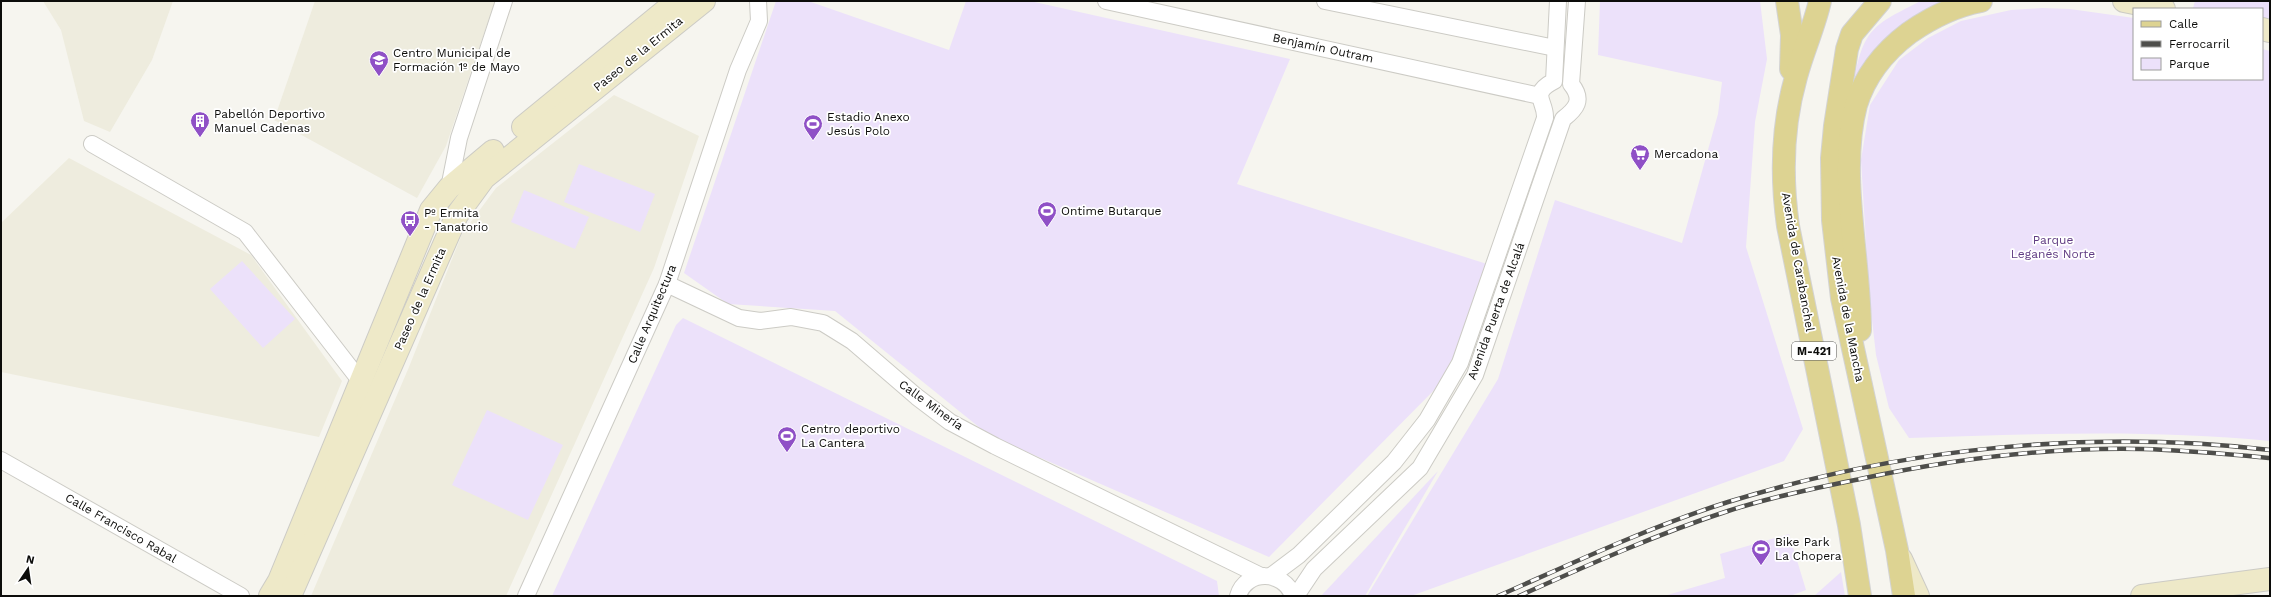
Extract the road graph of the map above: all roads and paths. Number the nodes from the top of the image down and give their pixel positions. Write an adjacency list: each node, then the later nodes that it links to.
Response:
1 (504, 1): 22 (street)
2 (676, 1): 24 (main road, Paseo de la Ermita)
3 (704, 1): 37 (main road, Paseo de la Ermita)
4 (758, 1): 26 (street, Calle Arquitectura)
5 (1106, 1): 18 (street, Benjamín Outram)
6 (1325, 1): 15 (street)
7 (1558, 1): 15 (street)
8 (1577, 1): 17 (street, Avenida Puerta de Alcalá)
9 (1787, 1): 19 (main road)
10 (1820, 1): 19 (main road, Avenida de Carabanchel / M-421)
11 (1880, 1): 27 (main road, Avenida de la Mancha)
12 (1981, 1): 27 (main road)
13 (2124, 1): 14 (main road)
14 (2159, 8)
15 (1555, 48): 16 (street)
16 (1554, 81): 17 (street); 18 (street)
17 (1571, 84): 21 (street, Avenida Puerta de Alcalá)
18 (1540, 96): 20 (street)
19 (1791, 104): 41 (main road, Avenida de Carabanchel / M-421)
20 (1545, 112): 21 (street); 32 (street, Avenida Puerta de Alcalá)
21 (1564, 118): 40 (street, Avenida Puerta de Alcalá)
22 (459, 138): 24 (street); 25 (street)
23 (92, 144): 28 (street)
24 (488, 155): 25 (main road, Paseo de la Ermita)
25 (449, 188): 28 (main road, Paseo de la Ermita)
26 (668, 284): 31 (street, Calle Minería); 38 (street, Calle Arquitectura)
27 (1859, 375): 30 (main road, Avenida de la Mancha)
28 (362, 383): 36 (main road, Paseo de la Ermita)
29 (1, 460): 35 (street, Calle Francisco Rabal)
30 (1896, 550): 42 (main road, Avenida de la Mancha); 43 (main road)
31 (1218, 554): 32 (street, Calle Minería); 34 (street, Calle Minería)
32 (1266, 576): 34 (street, Avenida Puerta de Alcalá); 39 (street, Calle Minería)
33 (2270, 579): 44 (main road)
34 (1240, 591)
35 (241, 596)
36 (270, 596)
37 (290, 596)
38 (526, 596)
39 (1293, 596)
40 (1296, 596)
41 (1860, 596)
42 (1904, 596)
43 (1918, 596)
44 (2142, 596)

